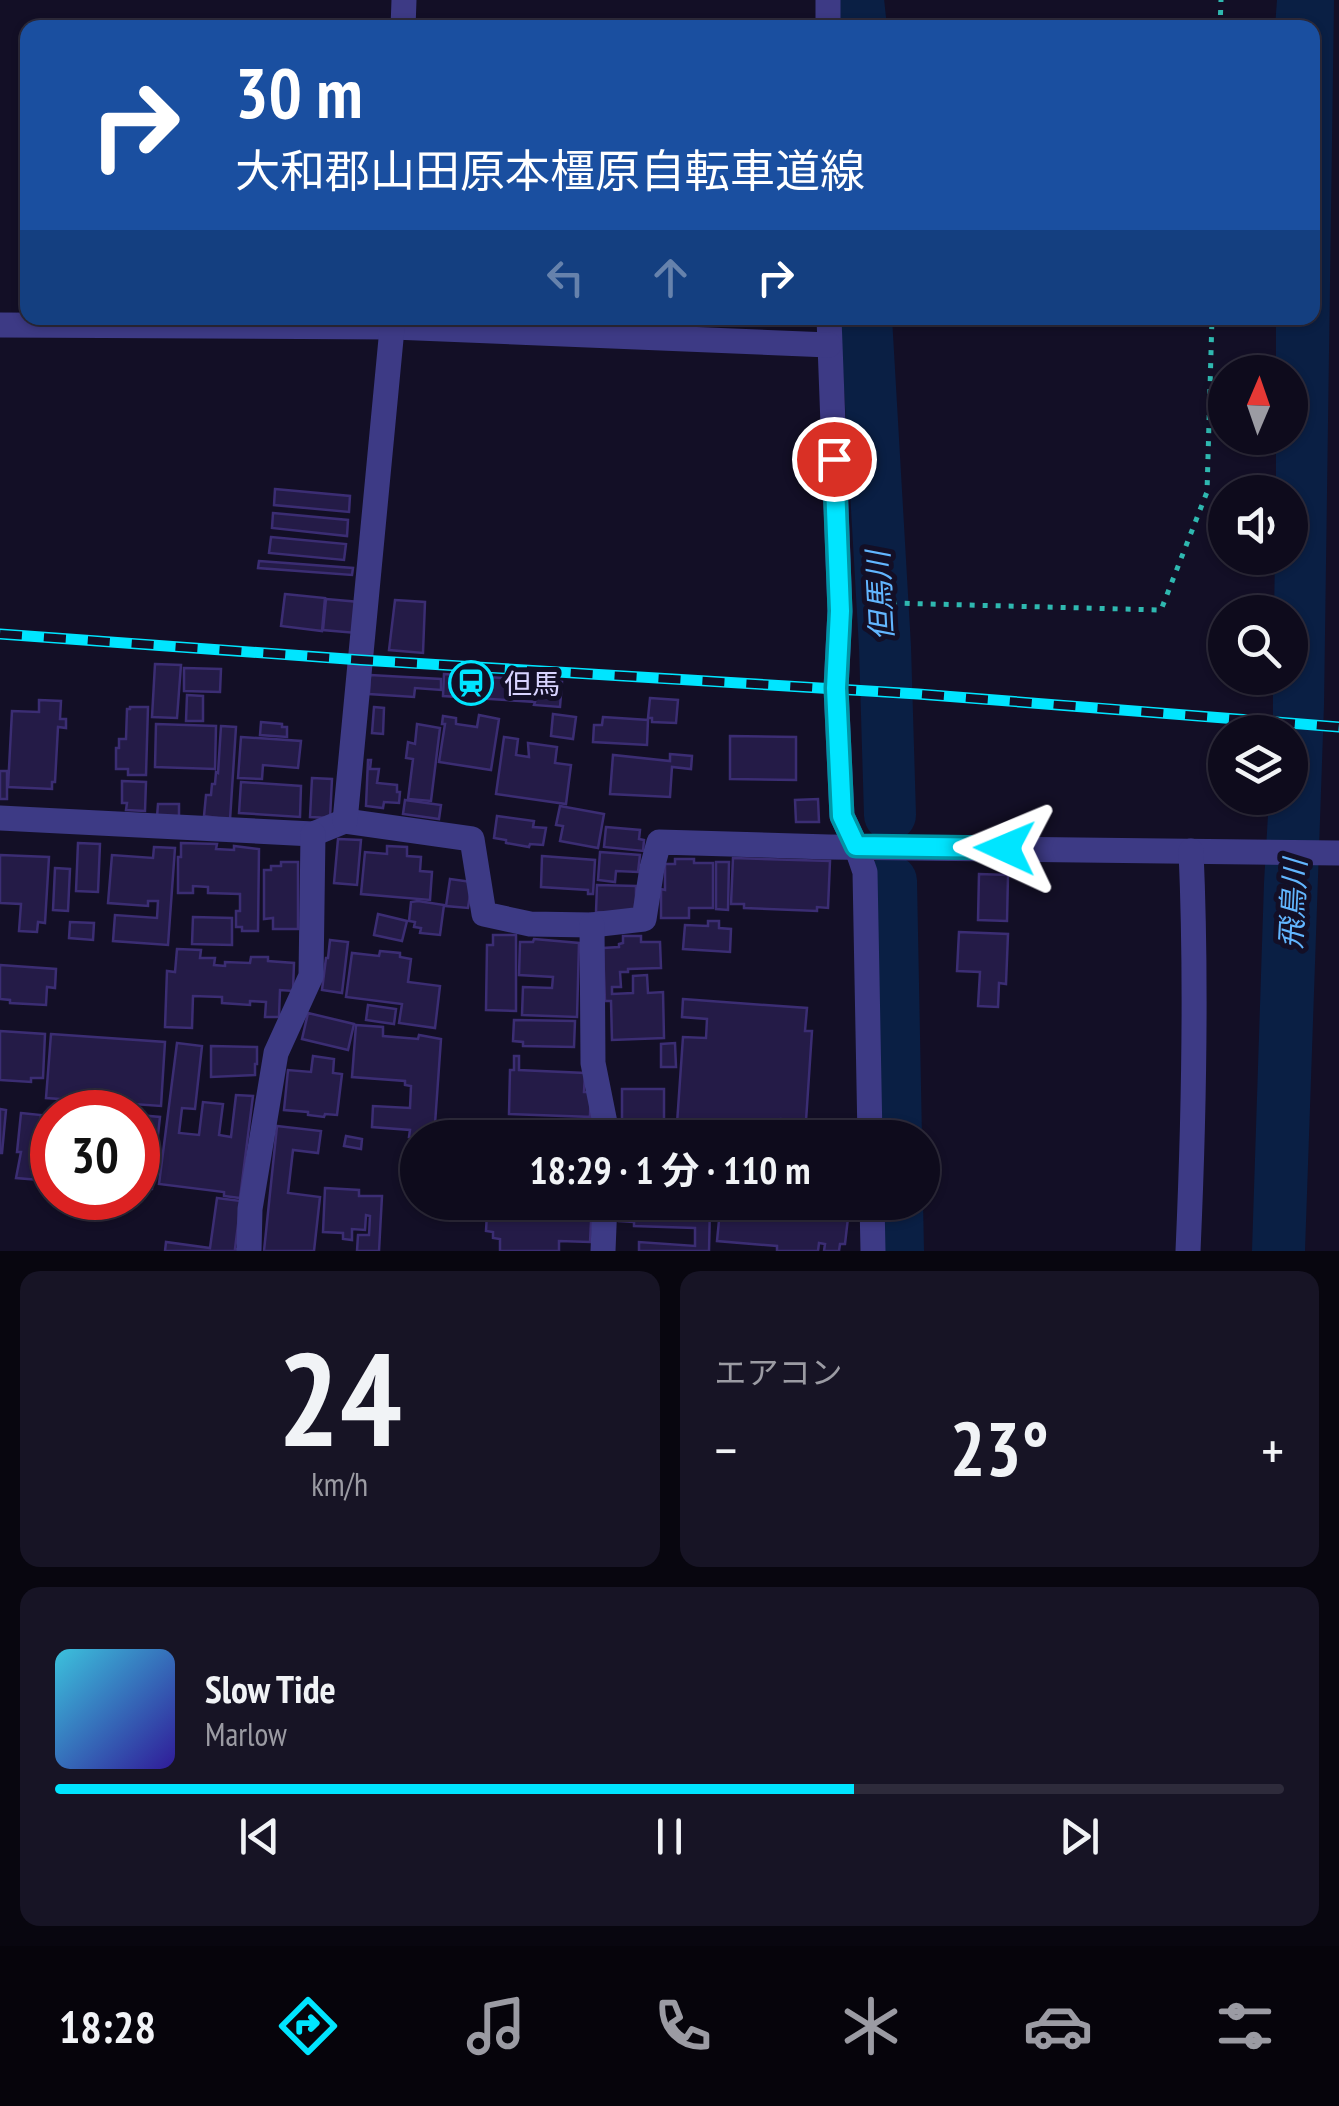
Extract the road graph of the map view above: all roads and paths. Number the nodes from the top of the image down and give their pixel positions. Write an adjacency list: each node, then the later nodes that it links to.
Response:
1 (393, 325): 8 (street)
2 (450, 325): 5 (street)
3 (829, 325): 5 (street)
4 (1212, 325): 6 (path)
5 (829, 345): 6 (street)
6 (840, 611): 10 (street)
7 (0, 818): 9 (street)
8 (345, 821): 9 (street); 13 (street)
9 (313, 834): 18 (street)
10 (856, 846): 11 (street); 13 (street); 15 (street)
11 (1201, 851): 12 (street); 21 (street)
12 (1339, 853)
13 (592, 925): 14 (street)
14 (604, 1120)
15 (870, 1120)
16 (605, 1220): 19 (street)
17 (872, 1220): 20 (street)
18 (249, 1251)
19 (604, 1251)
20 (872, 1251)
21 (1188, 1251)

